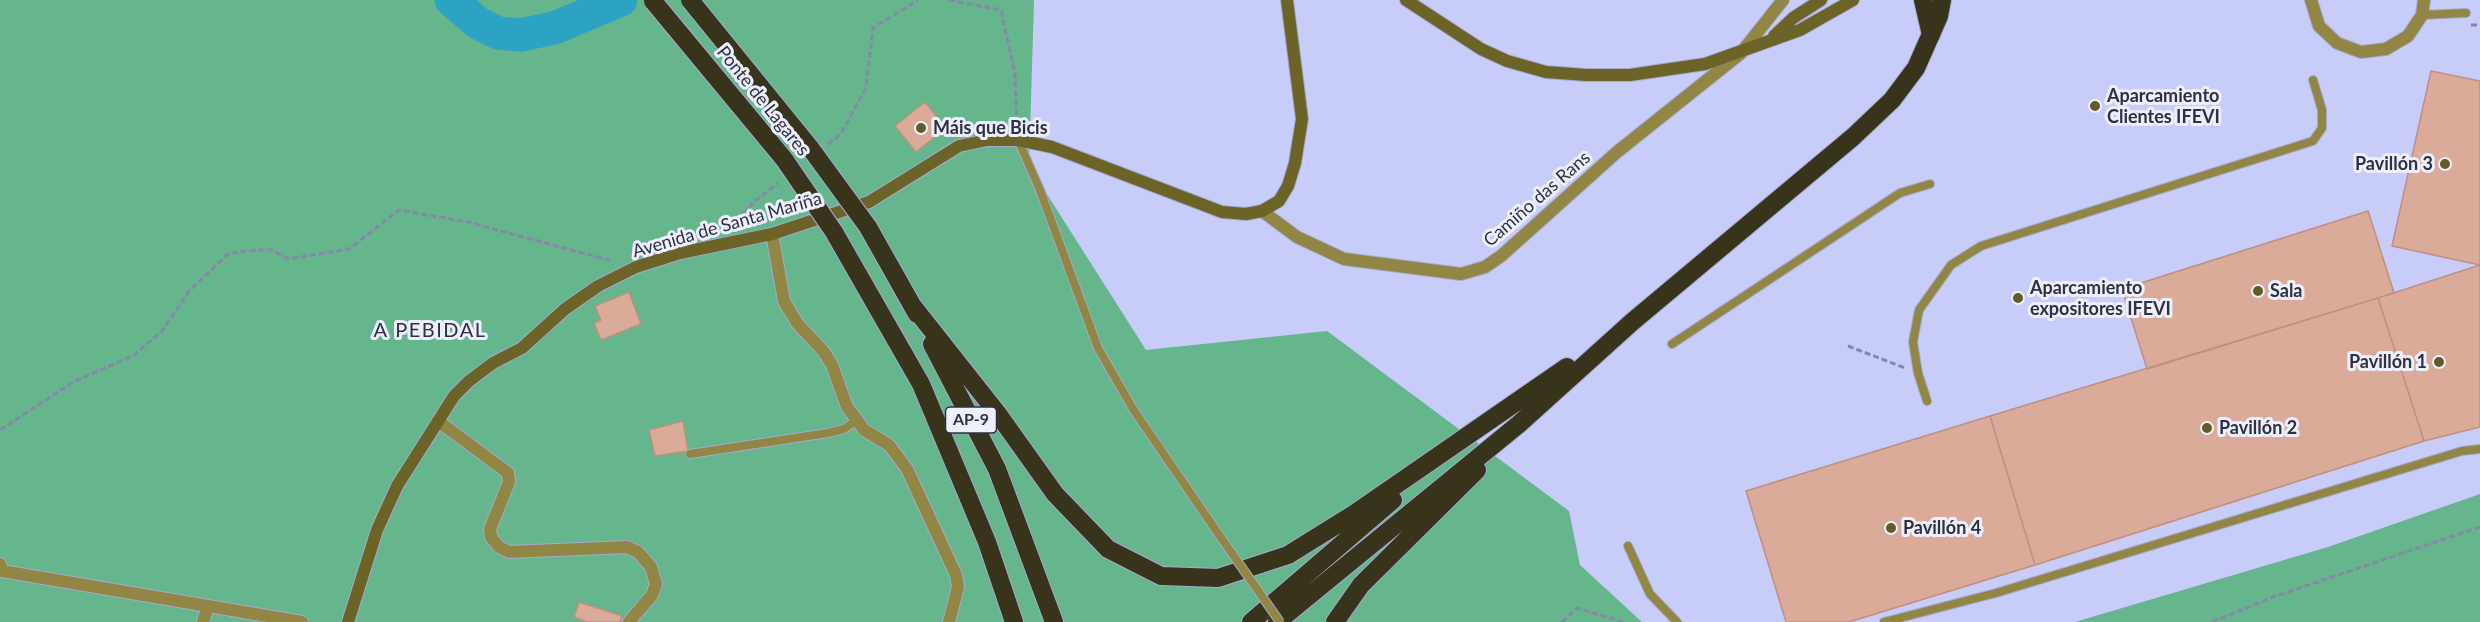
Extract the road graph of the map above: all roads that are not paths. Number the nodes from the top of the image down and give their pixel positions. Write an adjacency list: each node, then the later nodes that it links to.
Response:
1 (690, 0): 22 (highway, Ponte de Lagares / AP-9, bridge)
2 (1287, 0): 20 (main road)
3 (1406, 0): 16 (main road)
4 (1783, 0): 16 (street, Camiño das Rans)
5 (1821, 0): 15 (main road)
6 (1853, 0): 15 (main road)
7 (1923, 0): 14 (highway)
8 (1942, 0): 14 (highway)
9 (2311, 0): 13 (street)
10 (2424, 0): 13 (street)
11 (652, 1): 40 (highway, Ponte de Lagares / AP-9, bridge)
12 (2466, 13): 13 (lane)
13 (2422, 15)
14 (1931, 35): 23 (highway)
15 (1771, 39): 16 (main road)
16 (1741, 52): 20 (street, Camiño das Rans)
17 (2313, 80): 25 (lane)
18 (1018, 140): 20 (main road, Avenida de Santa Mariña); 21 (main road, Avenida de Santa Mariña); 43 (lane, bridge)
19 (1930, 184): 24 (lane)
20 (1262, 211)
21 (772, 234): 26 (street); 27 (main road, Avenida de Santa Mariña)
22 (912, 304): 29 (highway); 41 (highway, AP-9)
23 (1632, 322): 28 (highway); 29 (highway)
24 (1672, 344)
25 (1927, 401)
26 (857, 420): 31 (lane); 39 (street)
27 (438, 421): 37 (main road, Avenida de Santa Mariña); 38 (street)
28 (1519, 424): 43 (highway); 44 (highway)
29 (1453, 447): 42 (highway)
30 (2480, 448): 46 (lane)
31 (690, 454)
32 (1628, 546): 45 (lane)
33 (0, 564): 34 (street)
34 (208, 606): 35 (street); 36 (street)
35 (203, 622)
36 (302, 622)
37 (348, 622)
38 (629, 622)
39 (949, 622)
40 (1014, 622)
41 (1054, 622)
42 (1251, 622)
43 (1279, 622)
44 (1335, 622)
45 (1677, 622)
46 (1884, 622)

